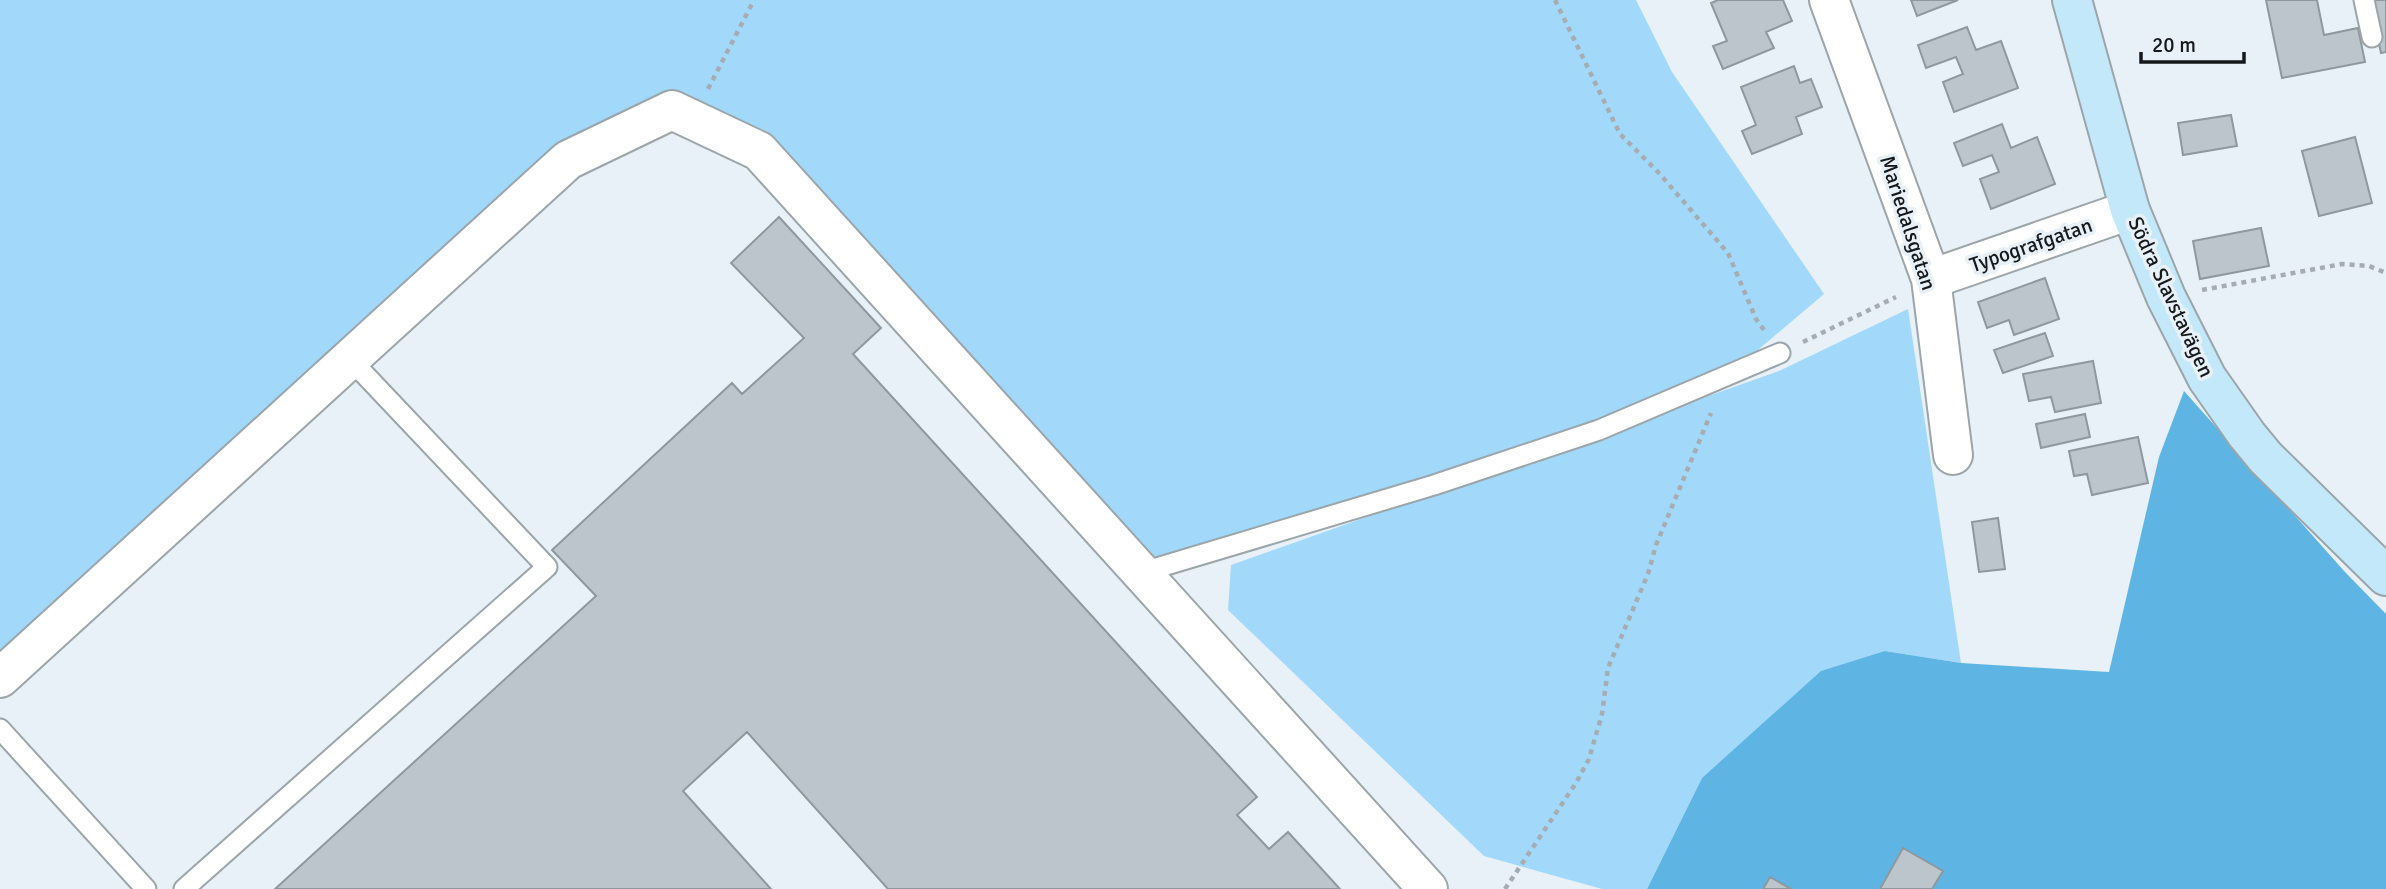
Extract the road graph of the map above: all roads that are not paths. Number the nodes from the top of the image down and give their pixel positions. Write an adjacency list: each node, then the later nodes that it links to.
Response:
1 (1829, 0): 6 (street, Mariedalsgatan)
2 (2072, 0): 5 (street, Södra Slavstavägen)
3 (2364, 0): 4 (lane)
4 (2372, 37)
5 (2130, 210): 6 (street, Typografgatan); 11 (street, Södra Slavstavägen)
6 (1931, 279): 9 (street, Mariedalsgatan)
7 (1780, 353): 10 (lane)
8 (350, 359): 10 (street); 12 (street); 15 (lane)
9 (1953, 455)
10 (1143, 572): 16 (street)
11 (2386, 576)
12 (0, 678)
13 (0, 729): 14 (lane)
14 (146, 889)
15 (184, 889)
16 (1428, 889)

